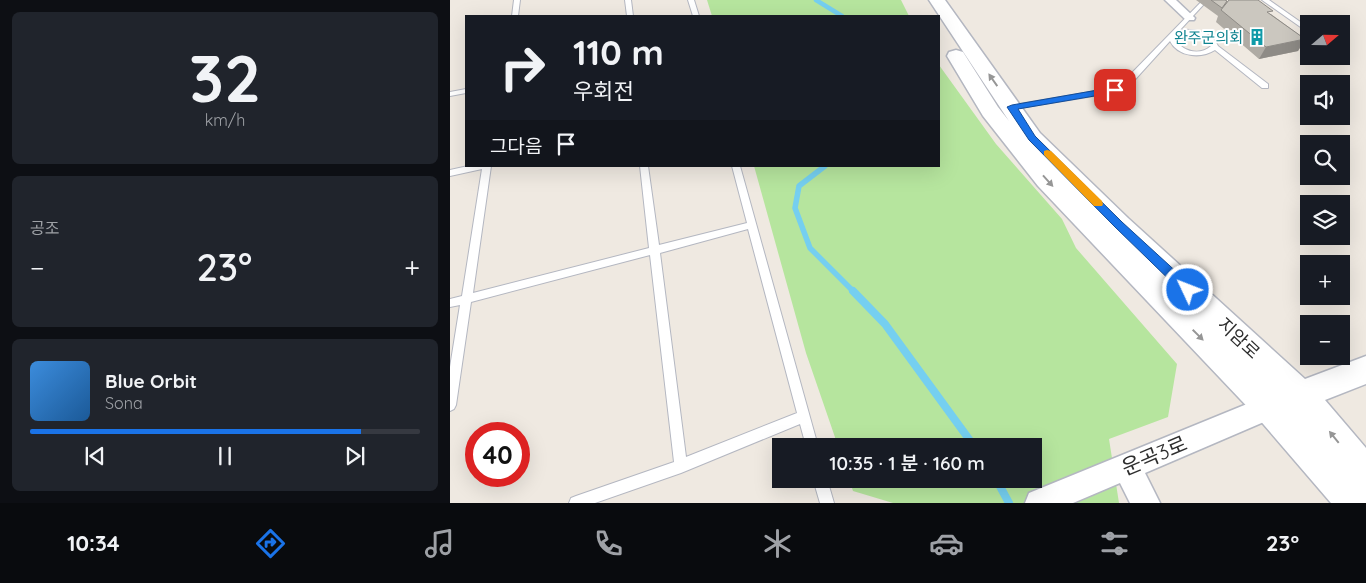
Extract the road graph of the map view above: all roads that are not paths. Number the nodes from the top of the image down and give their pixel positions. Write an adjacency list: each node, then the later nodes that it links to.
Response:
1 (517, 0): 9 (lane)
2 (628, 0): 10 (lane)
3 (691, 0): 11 (lane)
4 (921, 0): 12 (street)
5 (937, 0): 23 (street, 지암로, one-way to 5)
6 (1170, 0): 13 (street)
7 (1265, 0): 14 (lane)
8 (1203, 2): 13 (lane)
9 (515, 15)
10 (630, 15)
11 (696, 15)
12 (931, 15)
13 (1190, 18): 17 (lane)
14 (1300, 25)
15 (940, 29): 23 (street, 지암로)
16 (1286, 35): 18 (lane)
17 (1173, 36): 19 (lane); 19 (lane); 23 (lane)
18 (1300, 45)
19 (1215, 47): 20 (lane)
20 (1265, 86)
21 (465, 91): 22 (lane)
22 (450, 94)
23 (1001, 109): 34 (street, 지암로); 36 (street, 지암로, one-way to 36)
24 (480, 167): 28 (lane)
25 (485, 167): 31 (lane)
26 (644, 167): 30 (lane)
27 (736, 167): 29 (lane)
28 (450, 173)
29 (752, 225): 30 (lane); 37 (lane)
30 (654, 250): 31 (lane); 39 (lane)
31 (466, 299): 32 (lane); 35 (lane)
32 (450, 303)
33 (1366, 370): 34 (street)
34 (1300, 395): 36 (street); 41 (street, 지암로, one-way to 34)
35 (450, 405)
36 (1269, 407): 40 (street, 운곡3로); 47 (street, 지암로)
37 (804, 416): 38 (lane); 39 (lane)
38 (810, 438)
39 (681, 466): 44 (lane)
40 (1126, 468): 43 (street, 운곡3로); 46 (street)
41 (1366, 474)
42 (823, 488): 45 (lane)
43 (1051, 498)
44 (576, 503)
45 (827, 503)
46 (1146, 503)
47 (1354, 503)

